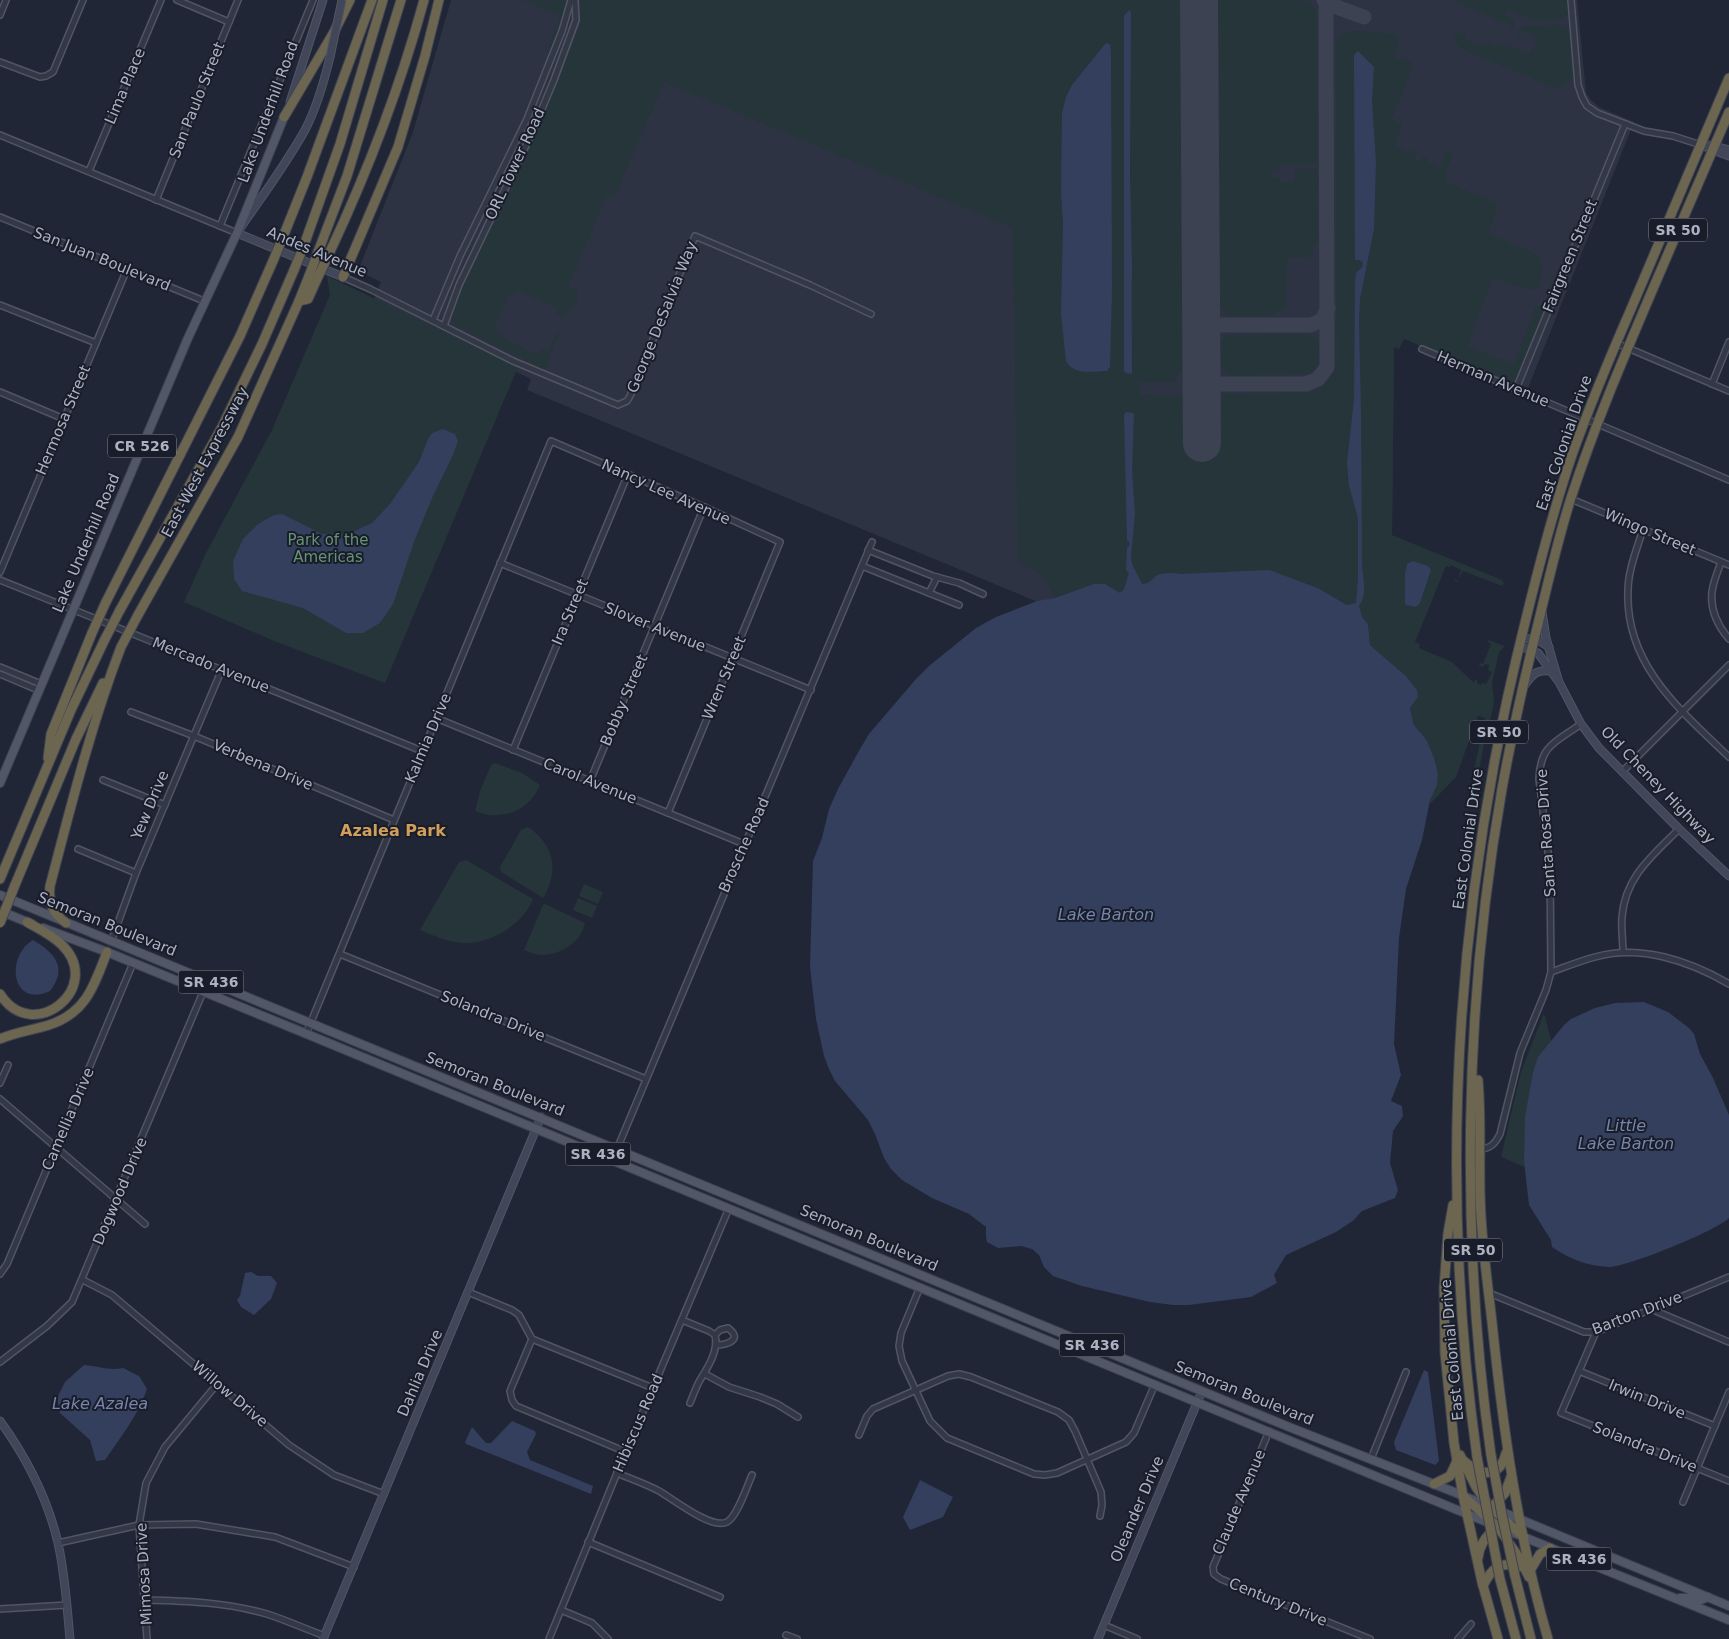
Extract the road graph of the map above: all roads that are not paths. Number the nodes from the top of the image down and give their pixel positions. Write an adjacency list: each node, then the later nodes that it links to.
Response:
1 (6, 0): 18 (street)
2 (83, 0): 21 (street)
3 (162, 0): 32 (street, Lima Place)
4 (177, 0): 19 (street)
5 (238, 0): 19 (street, San Paulo Street)
6 (313, 0): 37 (street, Lake Underhill Road)
7 (323, 0): 25 (street, Lake Underhill Road / CR 526)
8 (342, 0): 38 (street, Lake Underhill Road / CR 526, bridge)
9 (350, 0): 25 (highway)
10 (372, 0): 108 (highway, bridge)
11 (384, 0): 108 (highway, East-West Expressway, bridge)
12 (401, 0): 42 (highway, bridge)
13 (424, 0): 42 (highway, bridge)
14 (439, 0): 43 (highway)
15 (571, 0): 20 (street, ORL Tower Road)
16 (575, 0): 22 (street, ORL Tower Road)
17 (1571, 0): 26 (street)
18 (0, 15)
19 (229, 22): 35 (street, San Paulo Street)
20 (552, 59): 22 (street); 33 (street, ORL Tower Road)
21 (0, 62)
22 (560, 62): 34 (street, ORL Tower Road)
23 (1729, 78): 28 (highway, East Colonial Drive / SR 50)
24 (1729, 112): 29 (highway, East Colonial Drive / SR 50)
25 (284, 117): 38 (main road, Lake Underhill Road / CR 526)
26 (1625, 124): 28 (street); 55 (street, Fairgreen Street)
27 (0, 135): 32 (street, Andes Avenue)
28 (1700, 145): 29 (street); 39 (highway, East Colonial Drive / SR 50)
29 (1714, 147): 30 (street); 31 (street); 40 (highway, East Colonial Drive / SR 50)
30 (1729, 150)
31 (1729, 156)
32 (89, 171): 35 (street, Andes Avenue)
33 (502, 171): 34 (street); 47 (street, ORL Tower Road)
34 (512, 176): 48 (street, ORL Tower Road)
35 (156, 200): 37 (street, Andes Avenue)
36 (0, 217): 41 (street, San Juan Boulevard)
37 (220, 226): 38 (street, Andes Avenue)
38 (237, 233): 43 (street, Andes Avenue); 44 (main road, Lake Underhill Road / CR 526)
39 (1660, 241): 40 (street); 51 (highway, East Colonial Drive / SR 50)
40 (1672, 246): 52 (highway, East Colonial Drive / SR 50)
41 (127, 269): 44 (street, San Juan Boulevard); 50 (street, Hermosa Street)
42 (313, 278): 88 (highway, East-West Expressway, bridge)
43 (343, 278): 47 (street, Andes Avenue)
44 (204, 301): 83 (main road, Lake Underhill Road / CR 526)
45 (0, 305): 50 (street)
46 (871, 314): 58 (street, George DeSalvia Way)
47 (433, 320): 48 (street, Andes Avenue)
48 (444, 326): 58 (street, Andes Avenue)
49 (1729, 342): 54 (street)
50 (96, 343): 59 (street, Hermosa Street)
51 (1616, 343): 52 (street); 60 (highway, East Colonial Drive / SR 50)
52 (1628, 348): 54 (street); 61 (highway, East Colonial Drive / SR 50)
53 (1422, 349): 55 (street, Herman Avenue)
54 (1712, 384): 56 (street)
55 (1516, 389): 60 (street, Herman Avenue)
56 (1729, 391)
57 (0, 392): 59 (street)
58 (618, 405)
59 (64, 418): 75 (street, Hermosa Street)
60 (1586, 418): 61 (street, Herman Avenue); 86 (highway, East Colonial Drive / SR 50)
61 (1597, 424): 64 (street, Herman Avenue); 65 (highway, East Colonial Drive / SR 50)
62 (551, 442): 63 (street, Nancy Lee Avenue); 72 (street, Kalmia Drive)
63 (628, 474): 66 (street, Nancy Lee Avenue); 80 (street, Ira Street)
64 (1729, 480)
65 (1571, 499): 67 (street, Wingo Street); 82 (highway, East Colonial Drive / SR 50)
66 (704, 507): 68 (street, Nancy Lee Avenue); 84 (street, Bobby Street)
67 (1644, 529): 71 (street, Wingo Street); 100 (street)
68 (780, 542): 90 (street, Wren Street)
69 (872, 542): 70 (street, Brosche Road)
70 (868, 550): 74 (street, Brosche Road); 76 (street)
71 (1721, 562): 73 (street, Wingo Street); 85 (street)
72 (500, 563): 80 (street, Slover Avenue); 102 (street, Kalmia Drive)
73 (1729, 565)
74 (862, 566): 78 (street); 98 (street, Brosche Road)
75 (0, 572)
76 (937, 577): 78 (street); 79 (street)
77 (0, 580): 83 (street, Mercado Avenue)
78 (929, 592): 81 (street)
79 (983, 594)
80 (577, 595): 84 (street, Slover Avenue); 105 (street, Ira Street)
81 (960, 605)
82 (1542, 608): 87 (highway, East Colonial Drive / SR 50); 89 (street, Old Cheney Highway)
83 (72, 610): 93 (street, Mercado Avenue); 97 (main road, Lake Underhill Road / CR 526)
84 (654, 626): 90 (street, Slover Avenue); 111 (street, Bobby Street)
85 (1729, 639)
86 (1520, 642): 87 (street); 119 (highway, East Colonial Drive / SR 50)
87 (1533, 645): 89 (street); 94 (street, Old Cheney Highway); 99 (highway, East Colonial Drive / SR 50)
88 (121, 647): 128 (highway, East-West Expressway, bridge); 129 (highway)
89 (1549, 647): 96 (street, Old Cheney Highway)
90 (732, 658): 98 (street, Slover Avenue); 114 (street, Wren Street)
91 (1729, 665): 100 (street)
92 (0, 667): 97 (street)
93 (222, 669): 104 (street, Yew Drive); 106 (street, Mercado Avenue)
94 (1550, 671): 96 (street, Old Cheney Highway); 99 (street)
95 (0, 674): 97 (street)
96 (1559, 682): 103 (street, Old Cheney Highway)
97 (40, 687): 112 (main road, Lake Underhill Road / CR 526)
98 (810, 690): 117 (street, Brosche Road)
99 (1522, 691): 124 (highway, East Colonial Drive / SR 50)
100 (1681, 711): 107 (street); 109 (street)
101 (131, 712): 104 (street, Verbena Drive)
102 (436, 718): 105 (street, Carol Avenue); 106 (street, Kalmia Drive)
103 (1581, 724): 109 (street, Old Cheney Highway); 135 (street, Santa Rosa Drive)
104 (194, 736): 113 (street, Yew Drive); 115 (street, Verbena Drive)
105 (513, 750): 111 (street, Carol Avenue)
106 (422, 751): 115 (street, Kalmia Drive)
107 (1729, 757)
108 (46, 768): 122 (highway, East-West Expressway)
109 (1622, 772): 116 (street, Old Cheney Highway)
110 (103, 780): 113 (street)
111 (590, 781): 114 (street, Carol Avenue)
112 (0, 783)
113 (164, 805): 120 (street, Yew Drive)
114 (668, 813): 117 (street, Carol Avenue)
115 (394, 820): 133 (street, Kalmia Drive)
116 (1679, 829): 121 (street, Old Cheney Highway); 132 (street)
117 (744, 844): 145 (street, Brosche Road)
118 (78, 849): 120 (street)
119 (1477, 860): 123 (highway, East Colonial Drive / SR 50); 124 (highway)
120 (136, 873): 130 (street, Yew Drive)
121 (1729, 876)
122 (0, 879)
123 (1473, 889): 136 (highway); 153 (highway, East Colonial Drive / SR 50)
124 (1487, 891): 136 (highway, East Colonial Drive / SR 50)
125 (0, 895): 129 (main road, Semoran Boulevard / SR 436)
126 (0, 911): 127 (main road, Semoran Boulevard / SR 436)
127 (27, 922): 131 (main road, Semoran Boulevard / SR 436); 139 (highway)
128 (0, 923)
129 (66, 923): 130 (main road, Semoran Boulevard / SR 436)
130 (111, 942): 131 (main road, Yew Drive); 140 (main road, Semoran Boulevard / SR 436)
131 (107, 952): 134 (main road, Semoran Boulevard / SR 436); 142 (highway)
132 (1623, 952): 135 (street); 137 (street)
133 (340, 954): 140 (street, Kalmia Drive); 145 (street, Solandra Drive)
134 (133, 963): 138 (main road, Semoran Boulevard / SR 436); 150 (street, Camellia Drive)
135 (1551, 972): 152 (street, Santa Rosa Drive)
136 (1479, 982): 143 (highway, East Colonial Drive / SR 50)
137 (1729, 984)
138 (203, 992): 141 (main road, Semoran Boulevard / SR 436); 156 (street, Dogwood Drive)
139 (0, 994)
140 (311, 1023): 141 (street, Kalmia Drive); 148 (main road, Semoran Boulevard / SR 436)
141 (306, 1034): 149 (main road, Semoran Boulevard / SR 436)
142 (0, 1039)
143 (1474, 1044): 152 (highway); 250 (highway, East Colonial Drive / SR 50, bridge)
144 (8, 1065): 146 (street)
145 (646, 1079): 151 (street, Brosche Road)
146 (0, 1083)
147 (0, 1100): 150 (street)
148 (541, 1117): 149 (street, Dahlia Drive); 151 (main road, Semoran Boulevard / SR 436)
149 (536, 1129): 155 (main road, Semoran Boulevard / SR 436); 167 (street, Dahlia Drive)
150 (57, 1147): 156 (street); 160 (street, Camellia Drive)
151 (617, 1149): 154 (main road, Semoran Boulevard / SR 436)
152 (1479, 1150): 168 (highway)
153 (1456, 1185): 197 (highway); 249 (highway, East Colonial Drive / SR 50, bridge)
154 (730, 1196): 155 (main road); 158 (main road, Semoran Boulevard / SR 436)
155 (702, 1197): 157 (main road, Semoran Boulevard / SR 436)
156 (117, 1199): 159 (street); 163 (street, Dogwood Drive)
157 (729, 1208): 158 (main road); 164 (main road, Semoran Boulevard / SR 436); 170 (street, Hibiscus Road)
158 (759, 1208): 161 (main road, Semoran Boulevard / SR 436)
159 (145, 1224)
160 (0, 1274)
161 (924, 1276): 164 (main road); 165 (main road, Semoran Boulevard / SR 436)
162 (1729, 1277): 169 (street, Barton Drive)
163 (83, 1280): 176 (street, Dogwood Drive); 180 (street, Willow Drive)
164 (903, 1280): 166 (main road, Semoran Boulevard / SR 436)
165 (941, 1283): 166 (main road); 184 (main road, Semoran Boulevard / SR 436)
166 (920, 1288): 181 (main road, Semoran Boulevard / SR 436); 183 (street)
167 (468, 1292): 173 (street); 204 (street, Dahlia Drive)
168 (1489, 1293): 171 (street, Barton Drive); 193 (highway)
169 (1651, 1309): 171 (street, Barton Drive); 174 (street)
170 (682, 1320): 172 (street); 182 (street, Hibiscus Road)
171 (1596, 1332): 177 (street)
172 (715, 1335): 175 (street); 175 (street)
173 (532, 1339): 182 (street); 194 (street)
174 (1729, 1342)
175 (716, 1346): 179 (street)
176 (0, 1362)
177 (1579, 1371): 190 (street, Irwin Drive); 198 (street, Solandra Drive)
178 (1406, 1372): 195 (street)
179 (705, 1374): 187 (street); 188 (street)
180 (218, 1383): 204 (street, Willow Drive); 213 (street, Mimosa Drive)
181 (1155, 1384): 186 (main road, Semoran Boulevard / SR 436); 196 (street)
182 (653, 1388): 194 (street, Hibiscus Road)
183 (916, 1390): 192 (street); 196 (street); 196 (street)
184 (1202, 1391): 186 (street, Oleander Drive); 195 (main road, Semoran Boulevard / SR 436)
185 (1729, 1392): 190 (street)
186 (1197, 1402): 191 (main road, Semoran Boulevard / SR 436); 235 (street, Oleander Drive)
187 (690, 1403)
188 (798, 1417)
189 (0, 1421): 215 (street)
190 (1714, 1426): 198 (street)
191 (1269, 1431): 209 (main road, Semoran Boulevard / SR 436); 221 (street, Claude Avenue)
192 (859, 1436)
193 (1507, 1451): 197 (highway); 201 (highway)
194 (626, 1452): 199 (street, Hibiscus Road)
195 (1371, 1459): 203 (main road, Semoran Boulevard / SR 436)
196 (1087, 1460): 210 (street)
197 (1460, 1460): 203 (highway); 205 (highway); 207 (highway)
198 (1697, 1468): 202 (street, Solandra Drive); 206 (street)
199 (617, 1473): 200 (street); 216 (street, Hibiscus Road)
200 (752, 1475)
201 (1511, 1475): 207 (highway); 211 (highway)
202 (1729, 1481)
203 (1434, 1484): 205 (main road, Semoran Boulevard / SR 436)
204 (384, 1494): 219 (street, Dahlia Drive)
205 (1463, 1496): 207 (main road, Semoran Boulevard / SR 436); 208 (highway); 209 (highway)
206 (1683, 1502)
207 (1490, 1507): 208 (highway); 211 (main road, Semoran Boulevard / SR 436); 212 (highway)
208 (1480, 1511): 209 (highway); 212 (highway)
209 (1467, 1514): 212 (main road, Semoran Boulevard / SR 436); 218 (highway)
210 (1100, 1516)
211 (1520, 1519): 212 (highway); 214 (highway); 224 (main road, Semoran Boulevard / SR 436)
212 (1502, 1524): 214 (highway); 218 (highway); 220 (highway)
213 (139, 1525): 215 (street); 219 (street); 226 (street, Mimosa Drive)
214 (1524, 1537): 217 (main road, SR 436); 220 (highway)
215 (58, 1542): 227 (street)
216 (588, 1542): 223 (street); 230 (street, Hibiscus Road)
217 (1550, 1548): 220 (highway); 225 (main road, SR 436)
218 (1478, 1563): 222 (highway)
219 (354, 1567): 238 (street, Dahlia Drive)
220 (1527, 1569): 222 (highway); 251 (highway)
221 (1214, 1574): 237 (street, Century Drive)
222 (1483, 1586): 248 (highway)
223 (720, 1597)
224 (1708, 1597): 225 (main road); 228 (main road, Semoran Boulevard / SR 436)
225 (1675, 1598): 232 (main road, SR 436)
226 (144, 1600): 238 (street); 240 (street, Mimosa Drive)
227 (68, 1605): 229 (street); 239 (street)
228 (1729, 1606)
229 (0, 1609)
230 (561, 1610): 241 (street, Hibiscus Road); 242 (street)
231 (1729, 1614): 232 (main road)
232 (1717, 1615): 233 (main road, SR 436)
233 (1729, 1620)
234 (1471, 1624): 247 (street)
235 (1104, 1625): 244 (street, Oleander Drive); 245 (street)
236 (786, 1635): 243 (street)
237 (1357, 1637): 246 (street, Century Drive)
238 (324, 1638)
239 (70, 1639)
240 (147, 1639)
241 (549, 1639)
242 (608, 1639)
243 (796, 1639)
244 (1098, 1639)
245 (1137, 1639)
246 (1370, 1639)
247 (1458, 1639)
248 (1498, 1639)
249 (1516, 1639)
250 (1531, 1639)
251 (1548, 1639)

